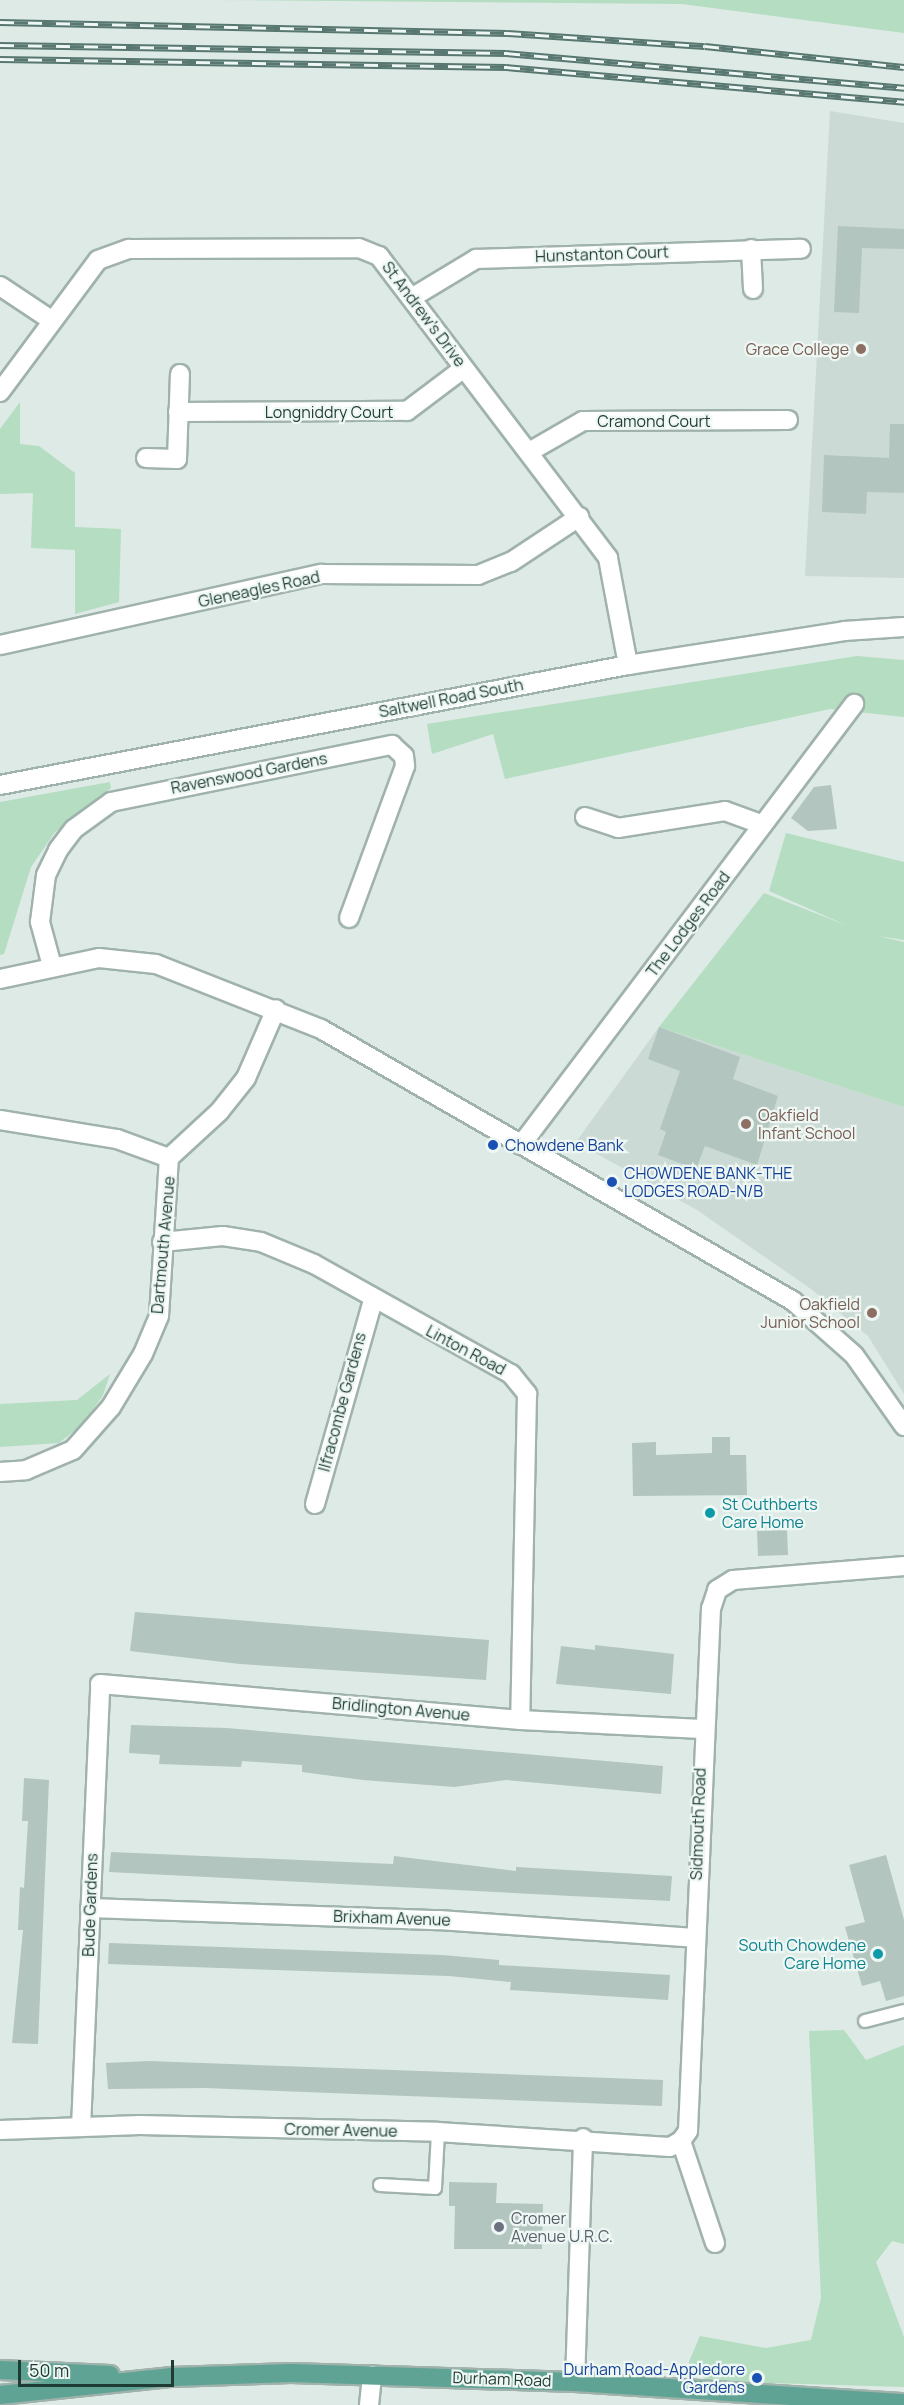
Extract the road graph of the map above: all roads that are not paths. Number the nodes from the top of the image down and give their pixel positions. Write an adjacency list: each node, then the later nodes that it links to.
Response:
1 (751, 249): 2 (street, Hunstanton Court); 4 (street); 5 (street, Hunstanton Court)
2 (801, 249)
3 (0, 286): 6 (street)
4 (753, 289)
5 (413, 297): 6 (street, St Andrew's Drive); 7 (street, St Andrew's Drive)
6 (51, 320): 9 (street, St Andrew's Drive)
7 (464, 368): 10 (street, Longniddry Court); 12 (street, St Andrew's Drive)
8 (180, 374): 10 (street)
9 (0, 392)
10 (178, 412): 13 (street)
11 (788, 420): 12 (street, Cramond Court)
12 (529, 452): 14 (street, St Andrew's Drive)
13 (146, 458)
14 (579, 517): 16 (street, Gleneagles Road); 17 (street, St Andrew's Drive)
15 (904, 627): 17 (street, Saltwell Road South)
16 (0, 645)
17 (628, 665): 19 (street, Saltwell Road South)
18 (855, 704): 21 (street, The Lodges Road)
19 (0, 785)
20 (585, 817): 21 (street)
21 (763, 825): 27 (street, The Lodges Road)
22 (349, 918): 23 (street, Ravenswood Gardens)
23 (52, 966): 24 (street); 25 (street)
24 (0, 979)
25 (276, 1009): 27 (street); 28 (street, Dartmouth Avenue)
26 (0, 1120): 28 (street)
27 (521, 1145): 31 (street)
28 (170, 1158): 29 (street, Dartmouth Avenue)
29 (162, 1242): 30 (street, Linton Road); 32 (street, Dartmouth Avenue)
30 (372, 1301): 33 (street, Ilfracombe Gardens); 36 (street, Linton Road)
31 (904, 1426)
32 (0, 1472)
33 (315, 1504)
34 (904, 1566): 37 (street, Sidmouth Road)
35 (100, 1684): 36 (street, Bridlington Avenue); 38 (street, Bude Gardens)
36 (520, 1720): 37 (street, Bridlington Avenue)
37 (702, 1729): 39 (street, Sidmouth Road)
38 (90, 1908): 39 (street, Brixham Avenue); 42 (street, Bude Gardens)
39 (694, 1938): 46 (street, Sidmouth Road)
40 (904, 2011): 41 (lane)
41 (865, 2021)
42 (81, 2127): 43 (street, Cromer Avenue); 44 (street, Cromer Avenue)
43 (0, 2130)
44 (438, 2132): 45 (street, Cromer Avenue); 47 (lane)
45 (583, 2138): 46 (street, Cromer Avenue); 52 (street)
46 (681, 2141): 48 (street)
47 (380, 2185)
48 (714, 2243)
49 (0, 2370): 51 (main road, Durham Road)
50 (372, 2374): 51 (main road, Durham Road); 52 (main road, Durham Road); 55 (street)
51 (172, 2377): 53 (main road, Durham Road)
52 (575, 2382): 54 (main road, Durham Road)
53 (0, 2395)
54 (904, 2403)
55 (369, 2405)

